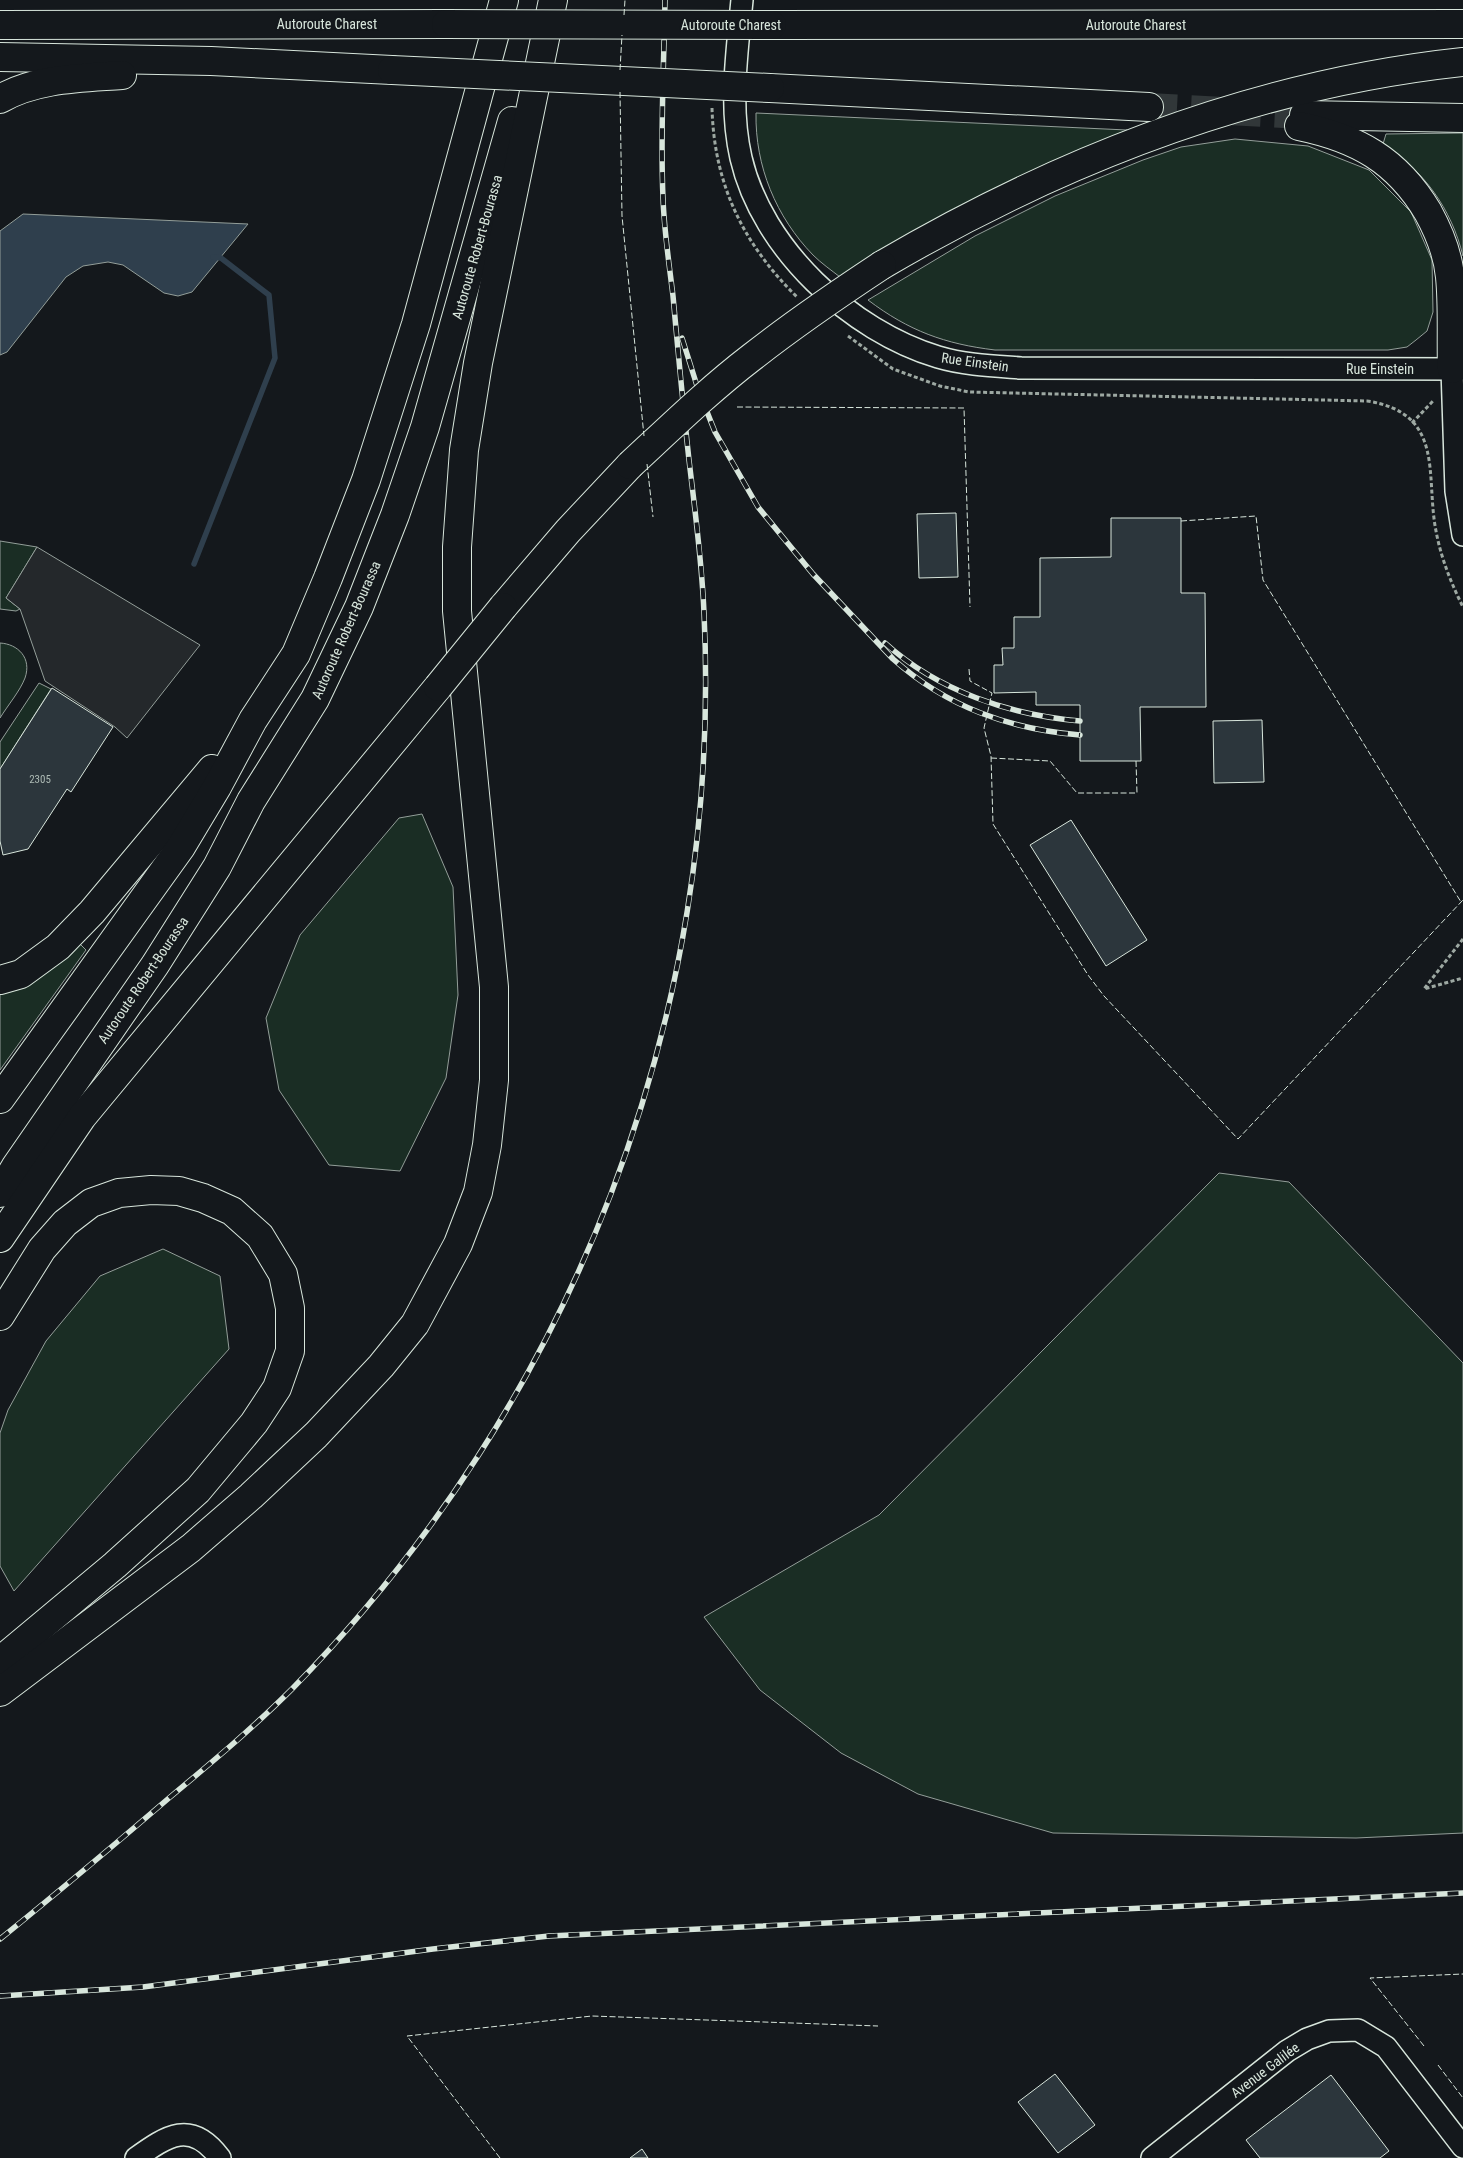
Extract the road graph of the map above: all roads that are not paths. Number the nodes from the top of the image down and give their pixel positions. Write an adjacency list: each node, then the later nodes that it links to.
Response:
1 (494, 0): 14 (highway)
2 (504, 0): 14 (highway)
3 (546, 0): 20 (highway, Autoroute Robert-Bourassa)
4 (554, 0): 24 (highway)
5 (742, 0): 15 (street, Rue Einstein)
6 (0, 24): 7 (highway, Autoroute Charest, bridge)
7 (1463, 24)
8 (0, 56): 10 (highway)
9 (1463, 62): 21 (highway, bridge)
10 (296, 65): 11 (highway); 12 (highway, bridge)
11 (0, 100)
12 (1149, 107)
13 (1463, 118): 15 (highway)
14 (470, 123): 17 (highway)
15 (1458, 369): 16 (street)
16 (1463, 535)
17 (254, 720): 18 (highway); 19 (highway)
18 (0, 980)
19 (0, 1099)
20 (0, 1193)
21 (0, 1238)
22 (0, 1316): 23 (highway)
23 (0, 1661)
24 (0, 1692)
25 (1463, 2148): 28 (street, Avenue Galilée)
26 (136, 2158): 27 (street)
27 (220, 2158)
28 (1152, 2158)

